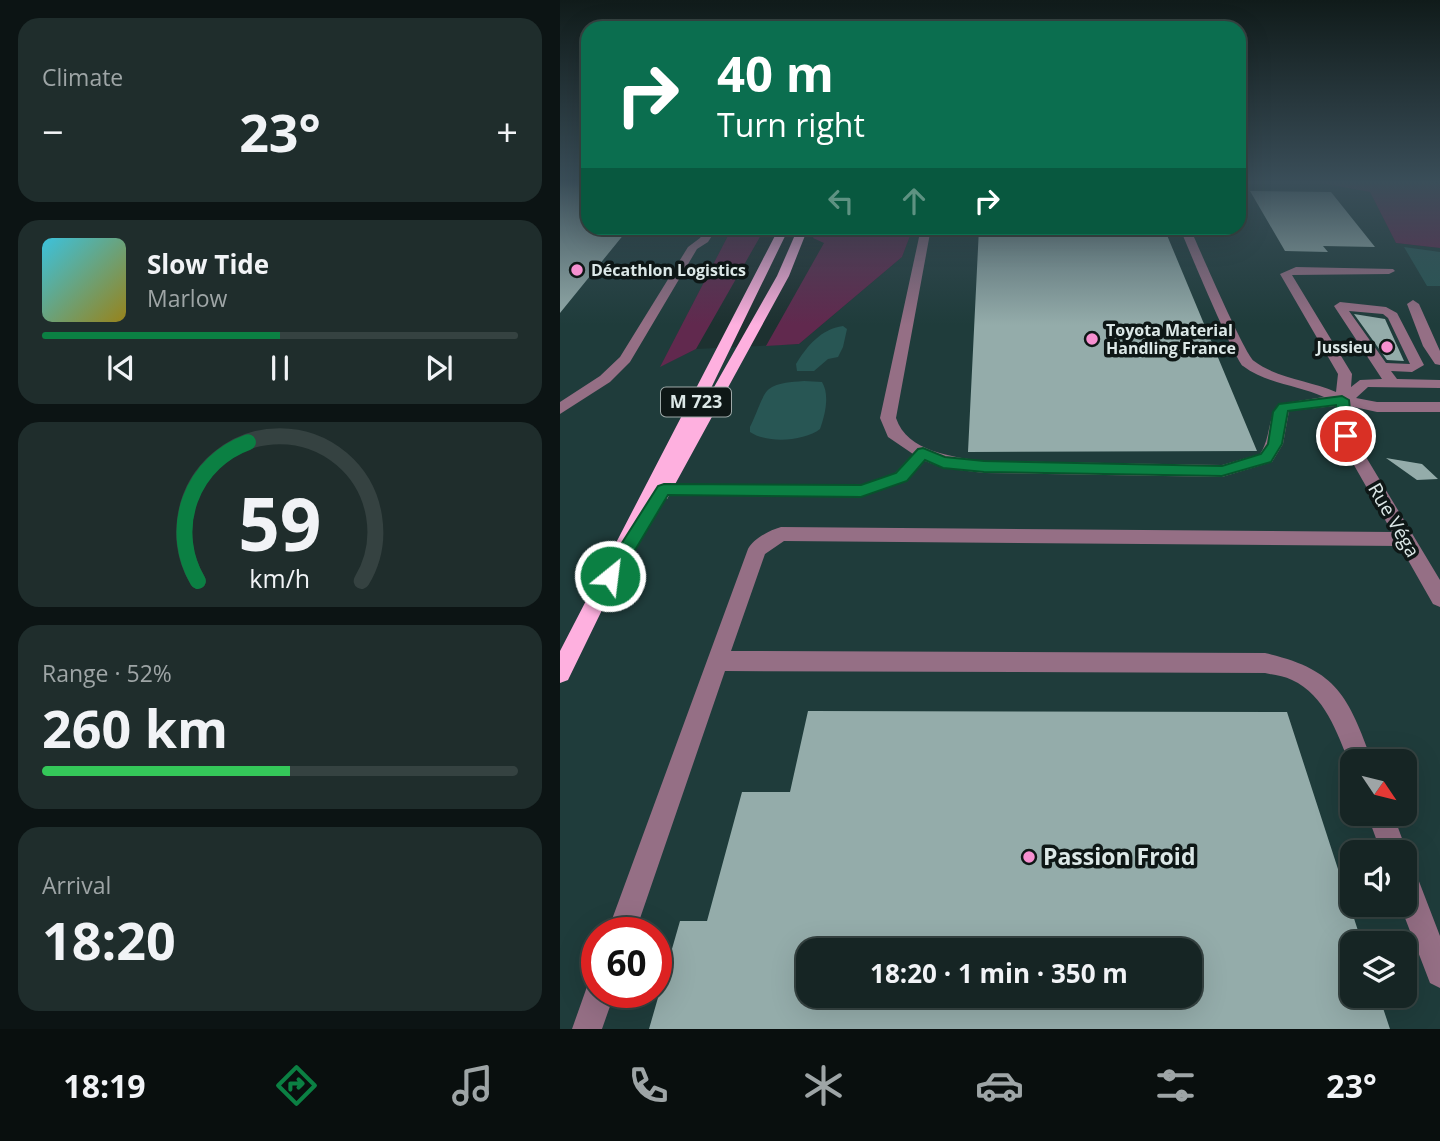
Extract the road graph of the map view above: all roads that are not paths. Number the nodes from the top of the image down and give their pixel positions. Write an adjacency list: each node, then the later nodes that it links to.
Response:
1 (707, 235): 14 (street)
2 (780, 235): 18 (main road, M 723)
3 (800, 235): 16 (main road, M 723)
4 (925, 235): 15 (street)
5 (1188, 235): 12 (street)
6 (1389, 271): 12 (street, Rue Véga)
7 (1413, 304): 8 (street)
8 (1440, 361)
9 (1382, 367): 9 (street); 10 (street)
10 (1393, 384): 11 (street); 12 (street)
11 (1440, 384)
12 (1343, 400): 13 (street); 15 (street); 17 (street, Rue Véga)
13 (1440, 407)
14 (560, 409)
15 (923, 453): 16 (street)
16 (664, 490): 18 (main road, M 723)
17 (1405, 539): 19 (street, Rue Véga); 20 (street)
18 (623, 552): 21 (main road, M 723)
19 (1440, 598)
20 (716, 661): 22 (street); 24 (street)
21 (560, 673)
22 (1355, 749)
23 (1417, 913): 25 (street)
24 (627, 917)
25 (1440, 973)
26 (594, 1008): 27 (street)
27 (587, 1029)

